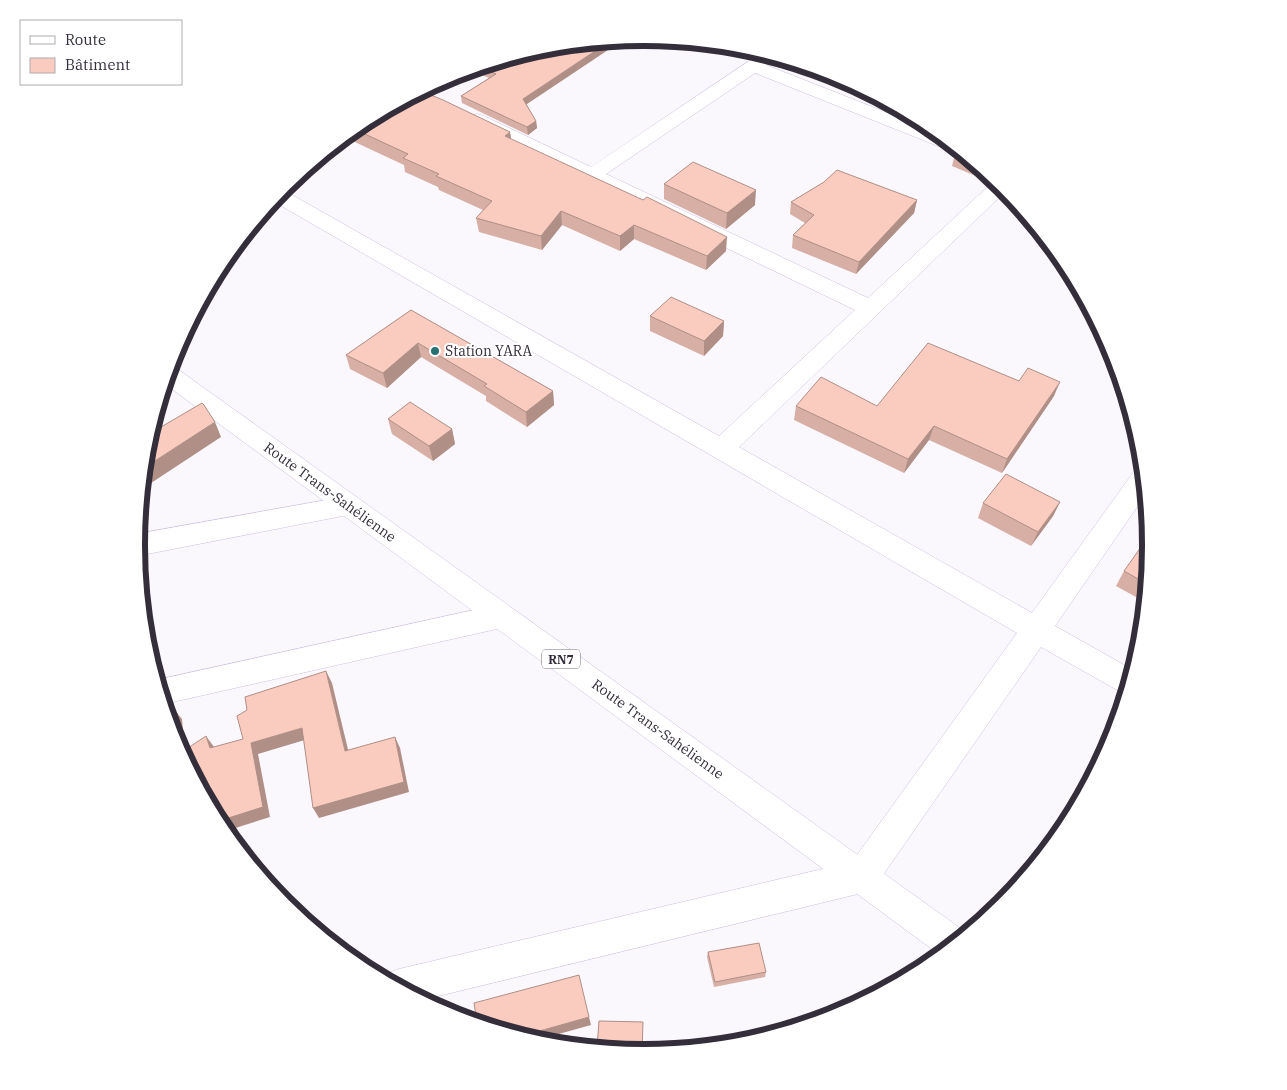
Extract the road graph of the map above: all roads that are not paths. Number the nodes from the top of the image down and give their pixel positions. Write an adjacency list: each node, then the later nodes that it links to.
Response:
1 (762, 60): 2 (main road)
2 (754, 66): 4 (main road); 5 (main road)
3 (462, 113): 5 (main road)
4 (928, 135)
5 (592, 175): 8 (main road)
6 (994, 190): 8 (main road)
7 (285, 199): 10 (main road)
8 (870, 308): 10 (main road)
9 (174, 378): 12 (main road, Route Trans-Sahélienne / RN7)
10 (721, 449): 15 (main road)
11 (1138, 485): 15 (main road)
12 (349, 506): 13 (main road); 14 (main road, Route Trans-Sahélienne / RN7)
13 (145, 543)
14 (501, 616): 17 (main road); 18 (main road, Route Trans-Sahélienne / RN7)
15 (1037, 630): 16 (main road); 18 (main road)
16 (1123, 680)
17 (167, 690)
18 (862, 876): 19 (main road, Route Trans-Sahélienne / RN7); 20 (main road)
19 (949, 939)
20 (409, 985)

